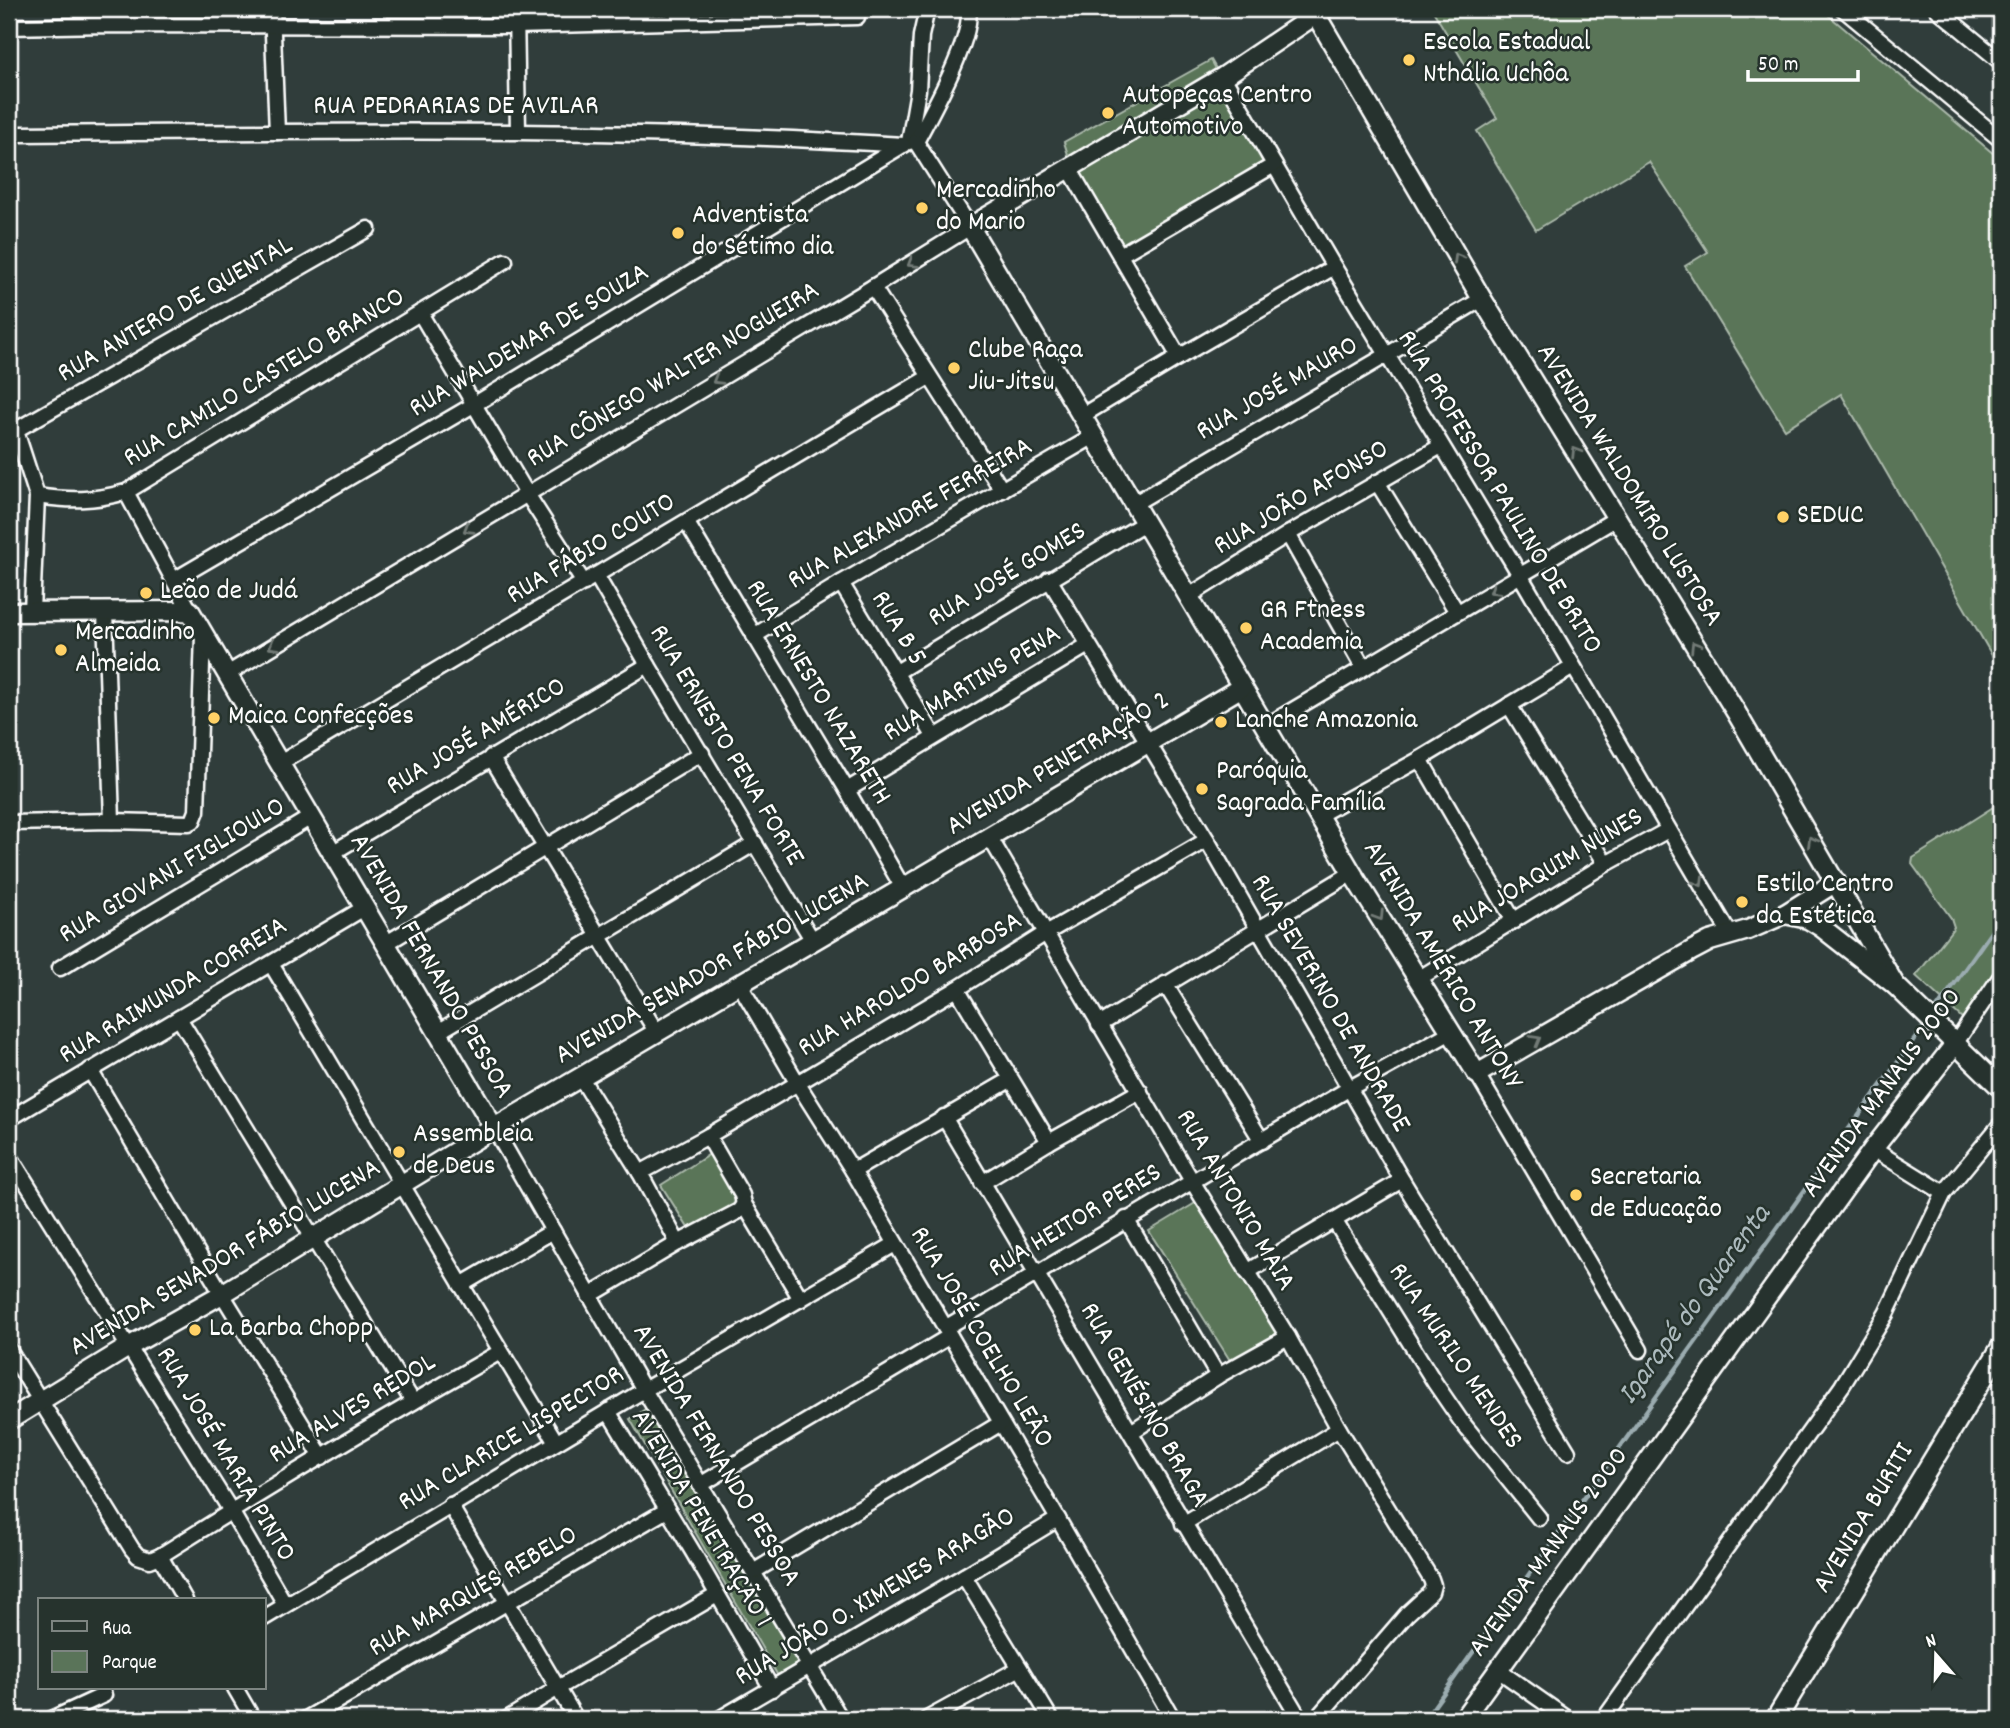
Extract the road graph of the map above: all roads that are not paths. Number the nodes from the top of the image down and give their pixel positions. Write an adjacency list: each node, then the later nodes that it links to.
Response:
1 (272, 9): 9 (street)
2 (516, 9): 10 (street)
3 (927, 9): 18 (street)
4 (968, 9): 18 (street)
5 (1843, 9): 17 (street)
6 (1937, 9): 12 (street)
7 (1320, 12): 13 (street, RUA CÔNEGO WALTER NOGUEIRA); 27 (street, AVENIDA WALDOMIRO LUSTOSA, one-way to 7)
8 (857, 17): 10 (street)
9 (272, 26): 10 (street); 11 (street); 15 (street)
10 (516, 26): 14 (street)
11 (9, 27)
12 (2001, 62)
13 (1223, 77): 19 (street, RUA PROFESSOR PAULINO DE BRITO); 20 (street, RUA CÔNEGO WALTER NOGUEIRA)
14 (518, 131): 15 (street, RUA PEDRARIAS DE AVILAR); 18 (street, RUA PEDRARIAS DE AVILAR)
15 (277, 132): 16 (street, RUA PEDRARIAS DE AVILAR)
16 (9, 134)
17 (2001, 140)
18 (910, 143): 21 (street, AVENIDA AMÉRICO ANTONY); 32 (street, RUA WALDEMAR DE SOUZA)
19 (1274, 165): 23 (street); 25 (street, RUA PROFESSOR PAULINO DE BRITO)
20 (1069, 168): 21 (street, RUA CÔNEGO WALTER NOGUEIRA); 23 (street)
21 (970, 227): 26 (street, RUA CÔNEGO WALTER NOGUEIRA, one-way to 26); 33 (street, AVENIDA AMÉRICO ANTONY)
22 (368, 229): 34 (street, RUA ANTERO DE QUENTAL)
23 (1120, 255): 30 (street)
24 (505, 261): 28 (street, RUA CAMILO CASTELO BRANCO)
25 (1334, 267): 29 (street, RUA PROFESSOR PAULINO DE BRITO); 30 (street)
26 (873, 287): 31 (street); 40 (street, RUA CÔNEGO WALTER NOGUEIRA, one-way to 40)
27 (1482, 299): 29 (street, RUA JOSÉ MAURO); 43 (street, AVENIDA WALDOMIRO LUSTOSA, one-way to 27)
28 (420, 313): 32 (street, RUA ERNESTO PENA FORTE); 39 (street, RUA CAMILO CASTELO BRANCO)
29 (1387, 355): 36 (street, RUA PROFESSOR PAULINO DE BRITO); 42 (street, RUA JOSÉ MAURO)
30 (1179, 357): 33 (street)
31 (929, 377): 38 (street); 45 (street, RUA FÁBIO COUTO)
32 (475, 404): 40 (street, RUA ERNESTO PENA FORTE); 50 (street, RUA WALDEMAR DE SOUZA)
33 (1083, 415): 35 (street, AVENIDA AMÉRICO ANTONY)
34 (12, 433): 41 (street)
35 (1094, 436): 38 (street, RUA ALEXANDRE FERREIRA); 42 (street, AVENIDA AMÉRICO ANTONY)
36 (1441, 446): 37 (street, RUA JOÃO AFONSO); 47 (street, RUA PROFESSOR PAULINO DE BRITO)
37 (1377, 482): 46 (street, RUA JOÃO AFONSO); 57 (street)
38 (1002, 490): 51 (street, RUA ALEXANDRE FERREIRA)
39 (126, 492): 41 (street, RUA CAMILO CASTELO BRANCO); 50 (street, AVENIDA FERNANDO PESSOA)
40 (527, 494): 48 (street, RUA ERNESTO PENA FORTE); 65 (street, RUA CÔNEGO WALTER NOGUEIRA, one-way to 65)
41 (37, 496): 53 (street)
42 (1135, 503): 44 (street, AVENIDA AMÉRICO ANTONY)
43 (1617, 518): 47 (street); 88 (street, AVENIDA WALDOMIRO LUSTOSA, one-way to 43)
44 (1146, 522): 49 (street, RUA JOSÉ GOMES); 52 (street, AVENIDA AMÉRICO ANTONY)
45 (687, 523): 48 (street, RUA FÁBIO COUTO); 59 (street, RUA ERNESTO NAZARETH)
46 (1288, 534): 52 (street, RUA JOÃO AFONSO); 62 (street)
47 (1520, 575): 57 (street, one-way to 57); 63 (street, RUA PROFESSOR PAULINO DE BRITO)
48 (590, 579): 61 (street, RUA ERNESTO PENA FORTE); 74 (street, RUA FÁBIO COUTO)
49 (1049, 579): 60 (street, RUA SEVERINO DE ANDRADE); 64 (street, RUA JOSÉ GOMES)
50 (173, 580): 54 (street, AVENIDA FERNANDO PESSOA)
51 (841, 583): 59 (street, RUA ALEXANDRE FERREIRA); 64 (street, RUA B 5)
52 (1189, 596): 66 (street, AVENIDA AMÉRICO ANTONY)
53 (32, 611): 55 (street); 56 (street)
54 (190, 611): 56 (street); 58 (street, AVENIDA FERNANDO PESSOA)
55 (9, 612)
56 (106, 612): 78 (street)
57 (1457, 612): 62 (street)
58 (203, 635): 65 (street, AVENIDA FERNANDO PESSOA); 78 (street)
59 (754, 636): 75 (street, RUA ERNESTO NAZARETH)
60 (1088, 645): 69 (street, RUA MARTINS PENA); 70 (street, RUA SEVERINO DE ANDRADE)
61 (648, 666): 71 (street, RUA ERNESTO PENA FORTE); 72 (street, RUA JOSÉ AMÉRICO)
62 (1363, 667): 68 (street)
63 (1573, 667): 67 (street); 80 (street, RUA PROFESSOR PAULINO DE BRITO)
64 (895, 673): 69 (street, RUA B 5)
65 (227, 674): 74 (street, AVENIDA FERNANDO PESSOA)
66 (1242, 687): 68 (street, AVENIDA AMÉRICO ANTONY); 70 (street, AVENIDA PENETRAÇÃO 2)
67 (1509, 705): 73 (street); 86 (street)
68 (1266, 726): 76 (street, AVENIDA AMÉRICO ANTONY)
69 (934, 736): 75 (street, RUA MARTINS PENA)
70 (1148, 742): 81 (street, AVENIDA PENETRAÇÃO 2); 82 (street, RUA SEVERINO DE ANDRADE)
71 (702, 753): 83 (street, RUA ERNESTO PENA FORTE); 84 (street)
72 (491, 757): 84 (street); 85 (street, RUA JOSÉ AMÉRICO)
73 (1420, 759): 76 (street); 92 (street)
74 (280, 763): 77 (street, AVENIDA FERNANDO PESSOA)
75 (847, 790): 89 (street, RUA ERNESTO NAZARETH)
76 (1319, 816): 87 (street, AVENIDA AMÉRICO ANTONY)
77 (312, 817): 85 (street, AVENIDA FERNANDO PESSOA); 100 (street, RUA GIOVANI FIGLIOULO)
78 (111, 821): 79 (street)
79 (9, 823)
80 (1668, 830): 86 (street, RUA JOAQUIM NUNES); 95 (street, RUA PROFESSOR PAULINO DE BRITO, one-way to 95)
81 (989, 836): 89 (street, AVENIDA PENETRAÇÃO 2); 94 (street, RUA ANTONIO MAIA)
82 (1207, 841): 93 (street, RUA SEVERINO DE ANDRADE); 94 (street, RUA HAROLDO BARBOSA)
83 (755, 843): 96 (street); 97 (street, RUA ERNESTO PENA FORTE)
84 (545, 846): 96 (street); 98 (street)
85 (332, 853): 90 (street, AVENIDA FERNANDO PESSOA)
86 (1605, 864): 92 (street, RUA JOAQUIM NUNES)
87 (1352, 873): 93 (street); 102 (street, AVENIDA AMÉRICO ANTONY, one-way to 102)
88 (1836, 883): 91 (street); 105 (street, AVENIDA WALDOMIRO LUSTOSA)
89 (903, 888): 97 (street, AVENIDA SENADOR FÁBIO LUCENA)
90 (365, 908): 98 (street, AVENIDA FERNANDO PESSOA); 99 (street, RUA RAIMUNDA CORREIA)
91 (1785, 914): 95 (street); 105 (street, AVENIDA WALDOMIRO LUSTOSA)
92 (1514, 921): 102 (street, RUA JOAQUIM NUNES)
93 (1258, 930): 103 (street); 118 (street, RUA SEVERINO DE ANDRADE)
94 (1046, 933): 106 (street, RUA HAROLDO BARBOSA); 108 (street, RUA ANTONIO MAIA)
95 (1730, 934): 114 (street, one-way to 95)
96 (598, 937): 109 (street); 110 (street)
97 (813, 941): 104 (street, AVENIDA SENADOR FÁBIO LUCENA)
98 (385, 944): 109 (street, AVENIDA FERNANDO PESSOA)
99 (271, 964): 107 (street, RUA RAIMUNDA CORREIA); 135 (street)
100 (60, 968)
101 (2001, 976): 112 (street, AVENIDA MANAUS 2000)
102 (1418, 979): 111 (street, AVENIDA AMÉRICO ANTONY)
103 (1165, 984): 108 (street); 126 (street)
104 (740, 985): 110 (street, AVENIDA SENADOR FÁBIO LUCENA); 117 (street, RUA JOSÉ COELHO LEÃO)
105 (1895, 985): 112 (street, AVENIDA WALDOMIRO LUSTOSA)
106 (957, 989): 116 (street); 117 (street, RUA HAROLDO BARBOSA)
107 (179, 1018): 113 (street, RUA RAIMUNDA CORREIA); 141 (street)
108 (1099, 1025): 120 (street, RUA ANTONIO MAIA)
109 (438, 1032): 124 (street, AVENIDA FERNANDO PESSOA)
110 (657, 1032): 115 (street, AVENIDA SENADOR FÁBIO LUCENA)
111 (1451, 1032): 114 (street, AVENIDA AMÉRICO ANTONY); 118 (street, RUA HEITOR PERES)
112 (1950, 1040): 119 (street, AVENIDA WALDOMIRO LUSTOSA); 128 (street, AVENIDA MANAUS 2000)
113 (90, 1070): 122 (street, RUA RAIMUNDA CORREIA); 147 (street)
114 (1477, 1074): 155 (street, AVENIDA AMÉRICO ANTONY)
115 (581, 1078): 124 (street, AVENIDA SENADOR FÁBIO LUCENA); 131 (street)
116 (1010, 1080): 121 (street); 127 (street)
117 (797, 1083): 125 (street, RUA HAROLDO BARBOSA); 130 (street, RUA JOSÉ COELHO LEÃO)
118 (1350, 1088): 126 (street, RUA HEITOR PERES); 132 (street, RUA SEVERINO DE ANDRADE)
119 (2001, 1088)
120 (1140, 1091): 127 (street); 133 (street, RUA ANTONIO MAIA)
121 (944, 1117): 130 (street); 134 (street, RUA GENÉSINO BRAGA)
122 (9, 1119)
123 (2001, 1124): 136 (street)
124 (495, 1128): 135 (street, AVENIDA SENADOR FÁBIO LUCENA); 140 (street, AVENIDA FERNANDO PESSOA)
125 (708, 1136): 131 (street, RUA HAROLDO BARBOSA); 137 (street)
126 (1262, 1141): 133 (street, RUA HEITOR PERES)
127 (1049, 1142): 134 (street)
128 (1873, 1149): 136 (street); 186 (street, AVENIDA MANAUS 2000)
129 (9, 1155): 152 (street, RUA JOSÉ MARIA PINTO)
130 (853, 1171): 143 (street, RUA JOSÉ COELHO LEÃO)
131 (640, 1173): 142 (street)
132 (1402, 1180): 139 (street); 167 (street, RUA SEVERINO DE ANDRADE)
133 (1192, 1181): 138 (street, RUA HEITOR PERES); 144 (street, RUA ANTONIO MAIA)
134 (982, 1183): 145 (street, RUA GENÉSINO BRAGA)
135 (403, 1185): 141 (street, AVENIDA SENADOR FÁBIO LUCENA); 146 (street)
136 (1944, 1193): 205 (street)
137 (744, 1204): 142 (street); 149 (street)
138 (1126, 1219): 145 (street, RUA HEITOR PERES); 157 (street)
139 (1334, 1220): 144 (street); 174 (street, RUA MURILO MENDES)
140 (553, 1231): 146 (street); 148 (street, AVENIDA FERNANDO PESSOA)
141 (313, 1238): 147 (street, AVENIDA SENADOR FÁBIO LUCENA); 160 (street)
142 (678, 1243): 148 (street)
143 (895, 1244): 149 (street, RUA CLARICE LISPECTOR); 150 (street, RUA JOSÉ COELHO LEÃO)
144 (1247, 1272): 151 (street, RUA ANTONIO MAIA)
145 (1037, 1274): 150 (street, RUA HEITOR PERES); 165 (street, RUA GENÉSINO BRAGA)
146 (461, 1285): 156 (street)
147 (222, 1294): 152 (street, AVENIDA SENADOR FÁBIO LUCENA); 168 (street)
148 (589, 1296): 158 (street, AVENIDA FERNANDO PESSOA)
149 (801, 1299): 158 (street, RUA CLARICE LISPECTOR)
150 (948, 1332): 163 (street, RUA JOSÉ COELHO LEÃO); 169 (street, RUA HEITOR PERES)
151 (1288, 1337): 157 (street); 164 (street, RUA ANTONIO MAIA)
152 (130, 1346): 159 (street, AVENIDA SENADOR FÁBIO LUCENA); 172 (street, RUA JOSÉ MARIA PINTO)
153 (2001, 1348): 206 (main road, AVENIDA BURITI)
154 (9, 1350): 159 (street)
155 (1640, 1350)
156 (500, 1352): 160 (street, RUA ALVES REDOL); 166 (street)
157 (1218, 1376): 165 (street)
158 (644, 1390): 161 (street, RUA CLARICE LISPECTOR); 169 (street, AVENIDA FERNANDO PESSOA)
159 (41, 1399): 162 (street, AVENIDA SENADOR FÁBIO LUCENA); 176 (street)
160 (413, 1402): 168 (street, RUA ALVES REDOL)
161 (608, 1411): 166 (street, RUA CLARICE LISPECTOR); 171 (street, AVENIDA PENETRAÇÃO 1)
162 (9, 1420)
163 (1001, 1423): 173 (street, RUA JOSÉ COELHO LEÃO); 177 (street)
164 (1339, 1429): 175 (street); 202 (street, RUA ANTONIO MAIA)
165 (1131, 1432): 175 (street, RUA GENÉSINO BRAGA)
166 (556, 1442): 170 (street, RUA CLARICE LISPECTOR)
167 (1568, 1452)
168 (323, 1457): 172 (street, RUA ALVES REDOL)
169 (700, 1485): 177 (street, AVENIDA FERNANDO PESSOA)
170 (450, 1505): 181 (street); 182 (street, RUA CLARICE LISPECTOR)
171 (667, 1510): 179 (street, AVENIDA PENETRAÇÃO 1); 181 (street, RUA MARQUES REBELO)
172 (231, 1511): 176 (street, RUA ALVES REDOL); 182 (street, RUA JOSÉ MARIA PINTO)
173 (1058, 1518): 178 (street, RUA JOÃO O. XIMENES ARAGÃO); 200 (street, RUA JOSÉ COELHO LEÃO)
174 (1539, 1518)
175 (1183, 1524): 201 (street, RUA GENÉSINO BRAGA)
176 (160, 1556): 180 (street)
177 (753, 1572): 184 (street, AVENIDA FERNANDO PESSOA)
178 (964, 1576): 184 (street, RUA JOÃO O. XIMENES ARAGÃO); 185 (street)
179 (717, 1595): 187 (street); 188 (street, AVENIDA PENETRAÇÃO 1)
180 (184, 1598)
181 (508, 1601): 187 (street); 193 (street, RUA MARQUES REBELO)
182 (285, 1604): 183 (street, RUA CLARICE LISPECTOR)
183 (266, 1617)
184 (811, 1666): 188 (street, RUA JOÃO O. XIMENES ARAGÃO); 197 (street, AVENIDA FERNANDO PESSOA)
185 (1020, 1668): 198 (street); 199 (street)
186 (1498, 1670): 203 (street, AVENIDA MANAUS 2000); 204 (street)
187 (558, 1688): 194 (street); 195 (street)
188 (772, 1689): 196 (street, RUA JOÃO O. XIMENES ARAGÃO)
189 (236, 1690): 192 (street)
190 (104, 1695): 191 (street)
191 (52, 1719)
192 (253, 1719)
193 (306, 1719)
194 (507, 1719)
195 (576, 1719)
196 (719, 1719)
197 (841, 1719)
198 (928, 1719)
199 (1051, 1719)
200 (1173, 1719)
201 (1300, 1719)
202 (1316, 1719)
203 (1463, 1719)
204 (1568, 1719)
205 (1604, 1719)
206 (1776, 1719)

